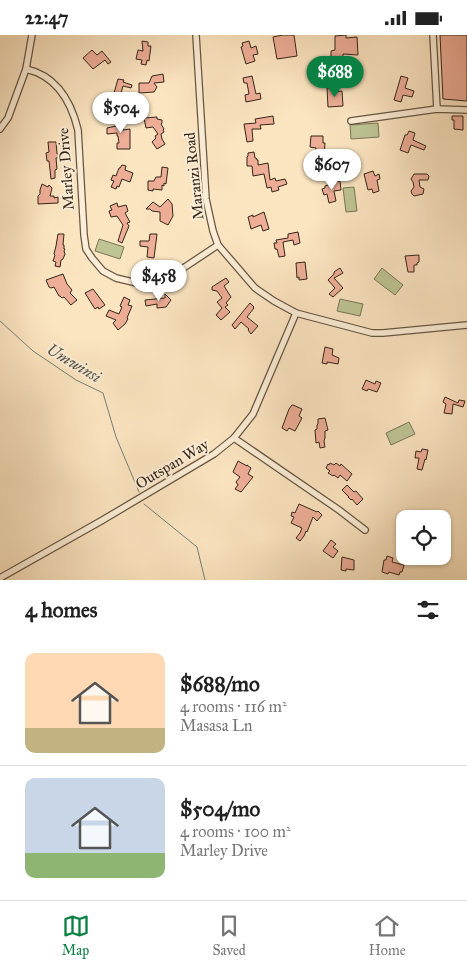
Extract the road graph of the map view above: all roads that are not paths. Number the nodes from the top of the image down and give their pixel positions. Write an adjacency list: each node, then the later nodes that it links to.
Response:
1 (32, 35): 4 (street)
2 (196, 35): 9 (street, Maranzi Road)
3 (433, 35): 5 (street)
4 (26, 69): 8 (street); 9 (street, Marley Drive)
5 (437, 109): 6 (street); 7 (street)
6 (467, 110)
7 (351, 121)
8 (0, 129)
9 (218, 245): 10 (street, Maranzi Road)
10 (296, 313): 11 (street, Maranzi Road); 12 (street, Outspan Way)
11 (467, 325)
12 (234, 438): 13 (street); 14 (street, Outspan Way)
13 (365, 530)
14 (0, 578)

